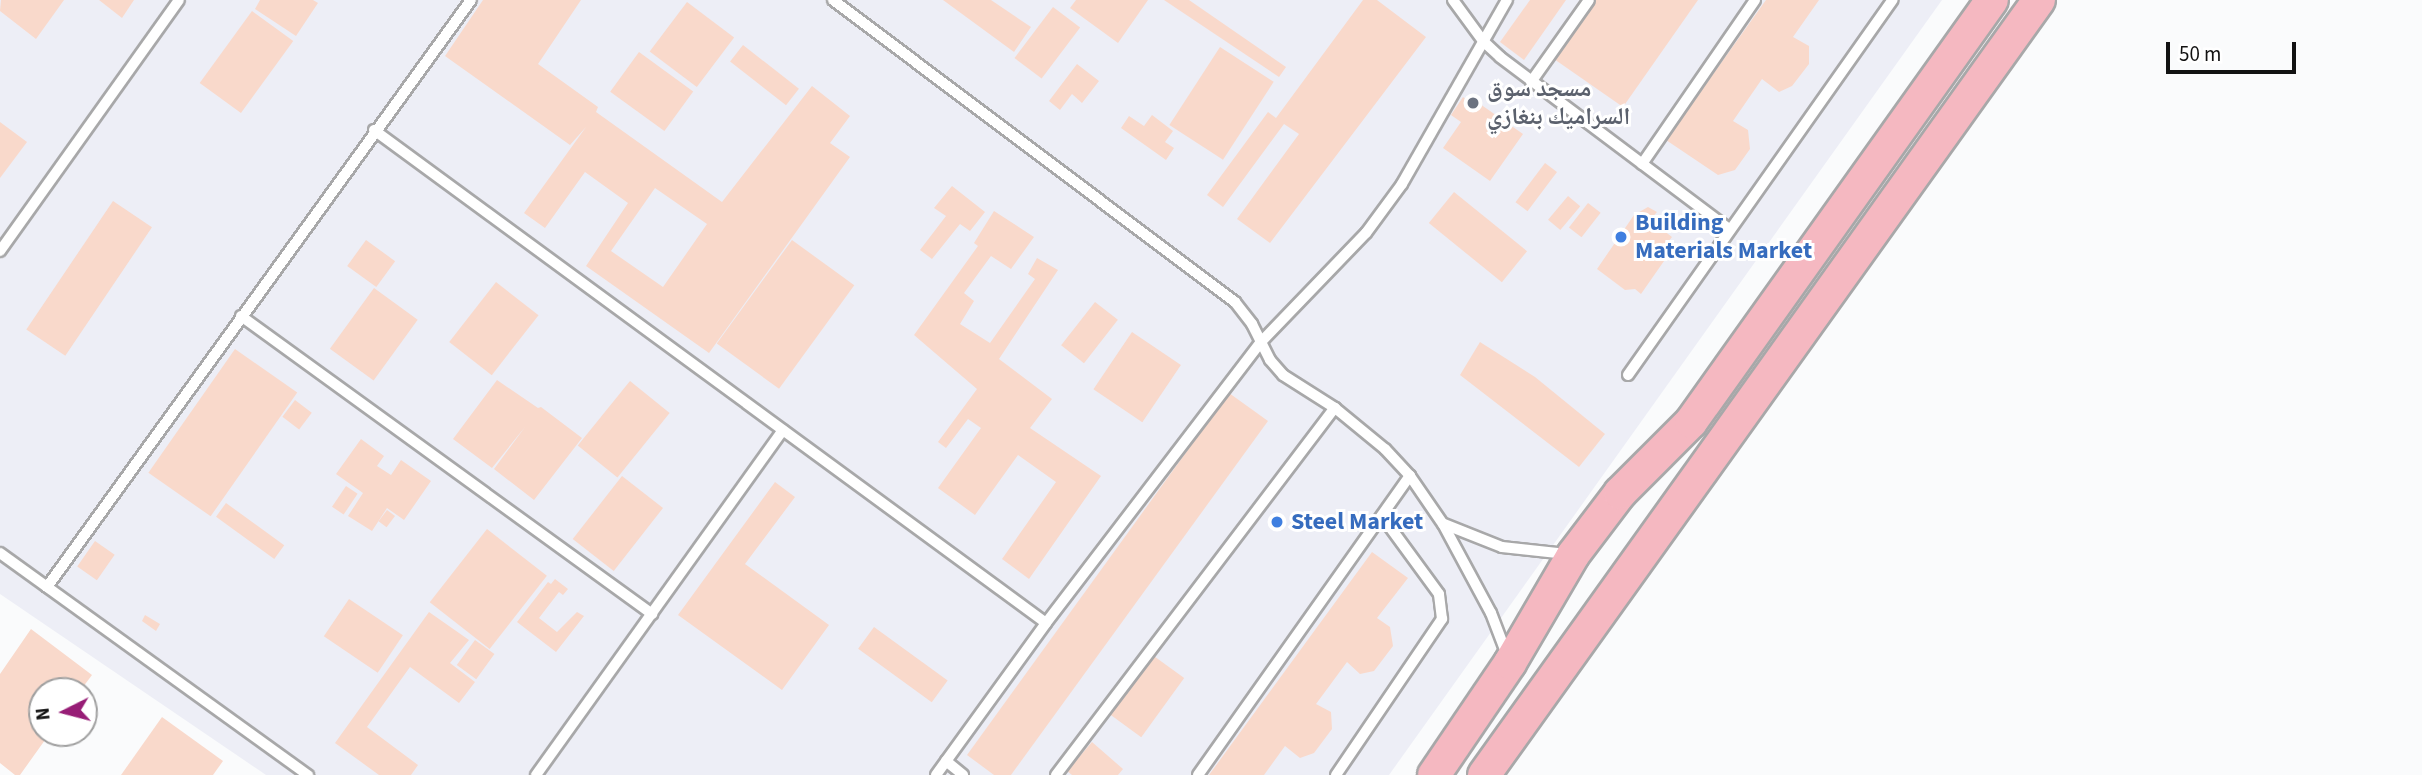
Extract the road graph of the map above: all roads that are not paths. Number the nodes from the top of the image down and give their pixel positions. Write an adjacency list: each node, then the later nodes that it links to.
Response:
1 (179, 0): 16 (lane)
2 (471, 0): 13 (lane)
3 (832, 0): 18 (lane)
4 (1453, 0): 11 (lane)
5 (1507, 0): 11 (lane)
6 (1589, 0): 12 (lane)
7 (1755, 0): 14 (lane)
8 (1893, 0): 15 (lane)
9 (1992, 0): 26 (main road)
10 (2039, 0): 40 (main road)
11 (1483, 41): 12 (lane); 18 (lane)
12 (1531, 82): 14 (lane)
13 (374, 130): 17 (lane); 21 (lane)
14 (1642, 164): 15 (lane)
15 (1730, 229): 19 (lane)
16 (0, 251)
17 (241, 316): 27 (lane); 28 (lane)
18 (1260, 343): 20 (lane); 29 (lane)
19 (1628, 375)
20 (1335, 408): 22 (lane); 36 (lane)
21 (783, 430): 28 (lane); 29 (lane)
22 (1410, 476): 23 (lane); 24 (lane)
23 (1382, 516): 37 (lane); 38 (lane)
24 (1443, 524): 26 (lane); 30 (lane)
25 (0, 553): 27 (lane)
26 (1573, 555): 30 (main road)
27 (47, 587): 32 (lane)
28 (652, 614): 33 (lane)
29 (1046, 623): 31 (lane)
30 (1510, 663): 39 (main road)
31 (946, 761): 34 (lane); 35 (lane)
32 (308, 775)
33 (536, 775)
34 (936, 775)
35 (963, 775)
36 (1056, 775)
37 (1198, 775)
38 (1336, 775)
39 (1434, 775)
40 (1484, 775)

